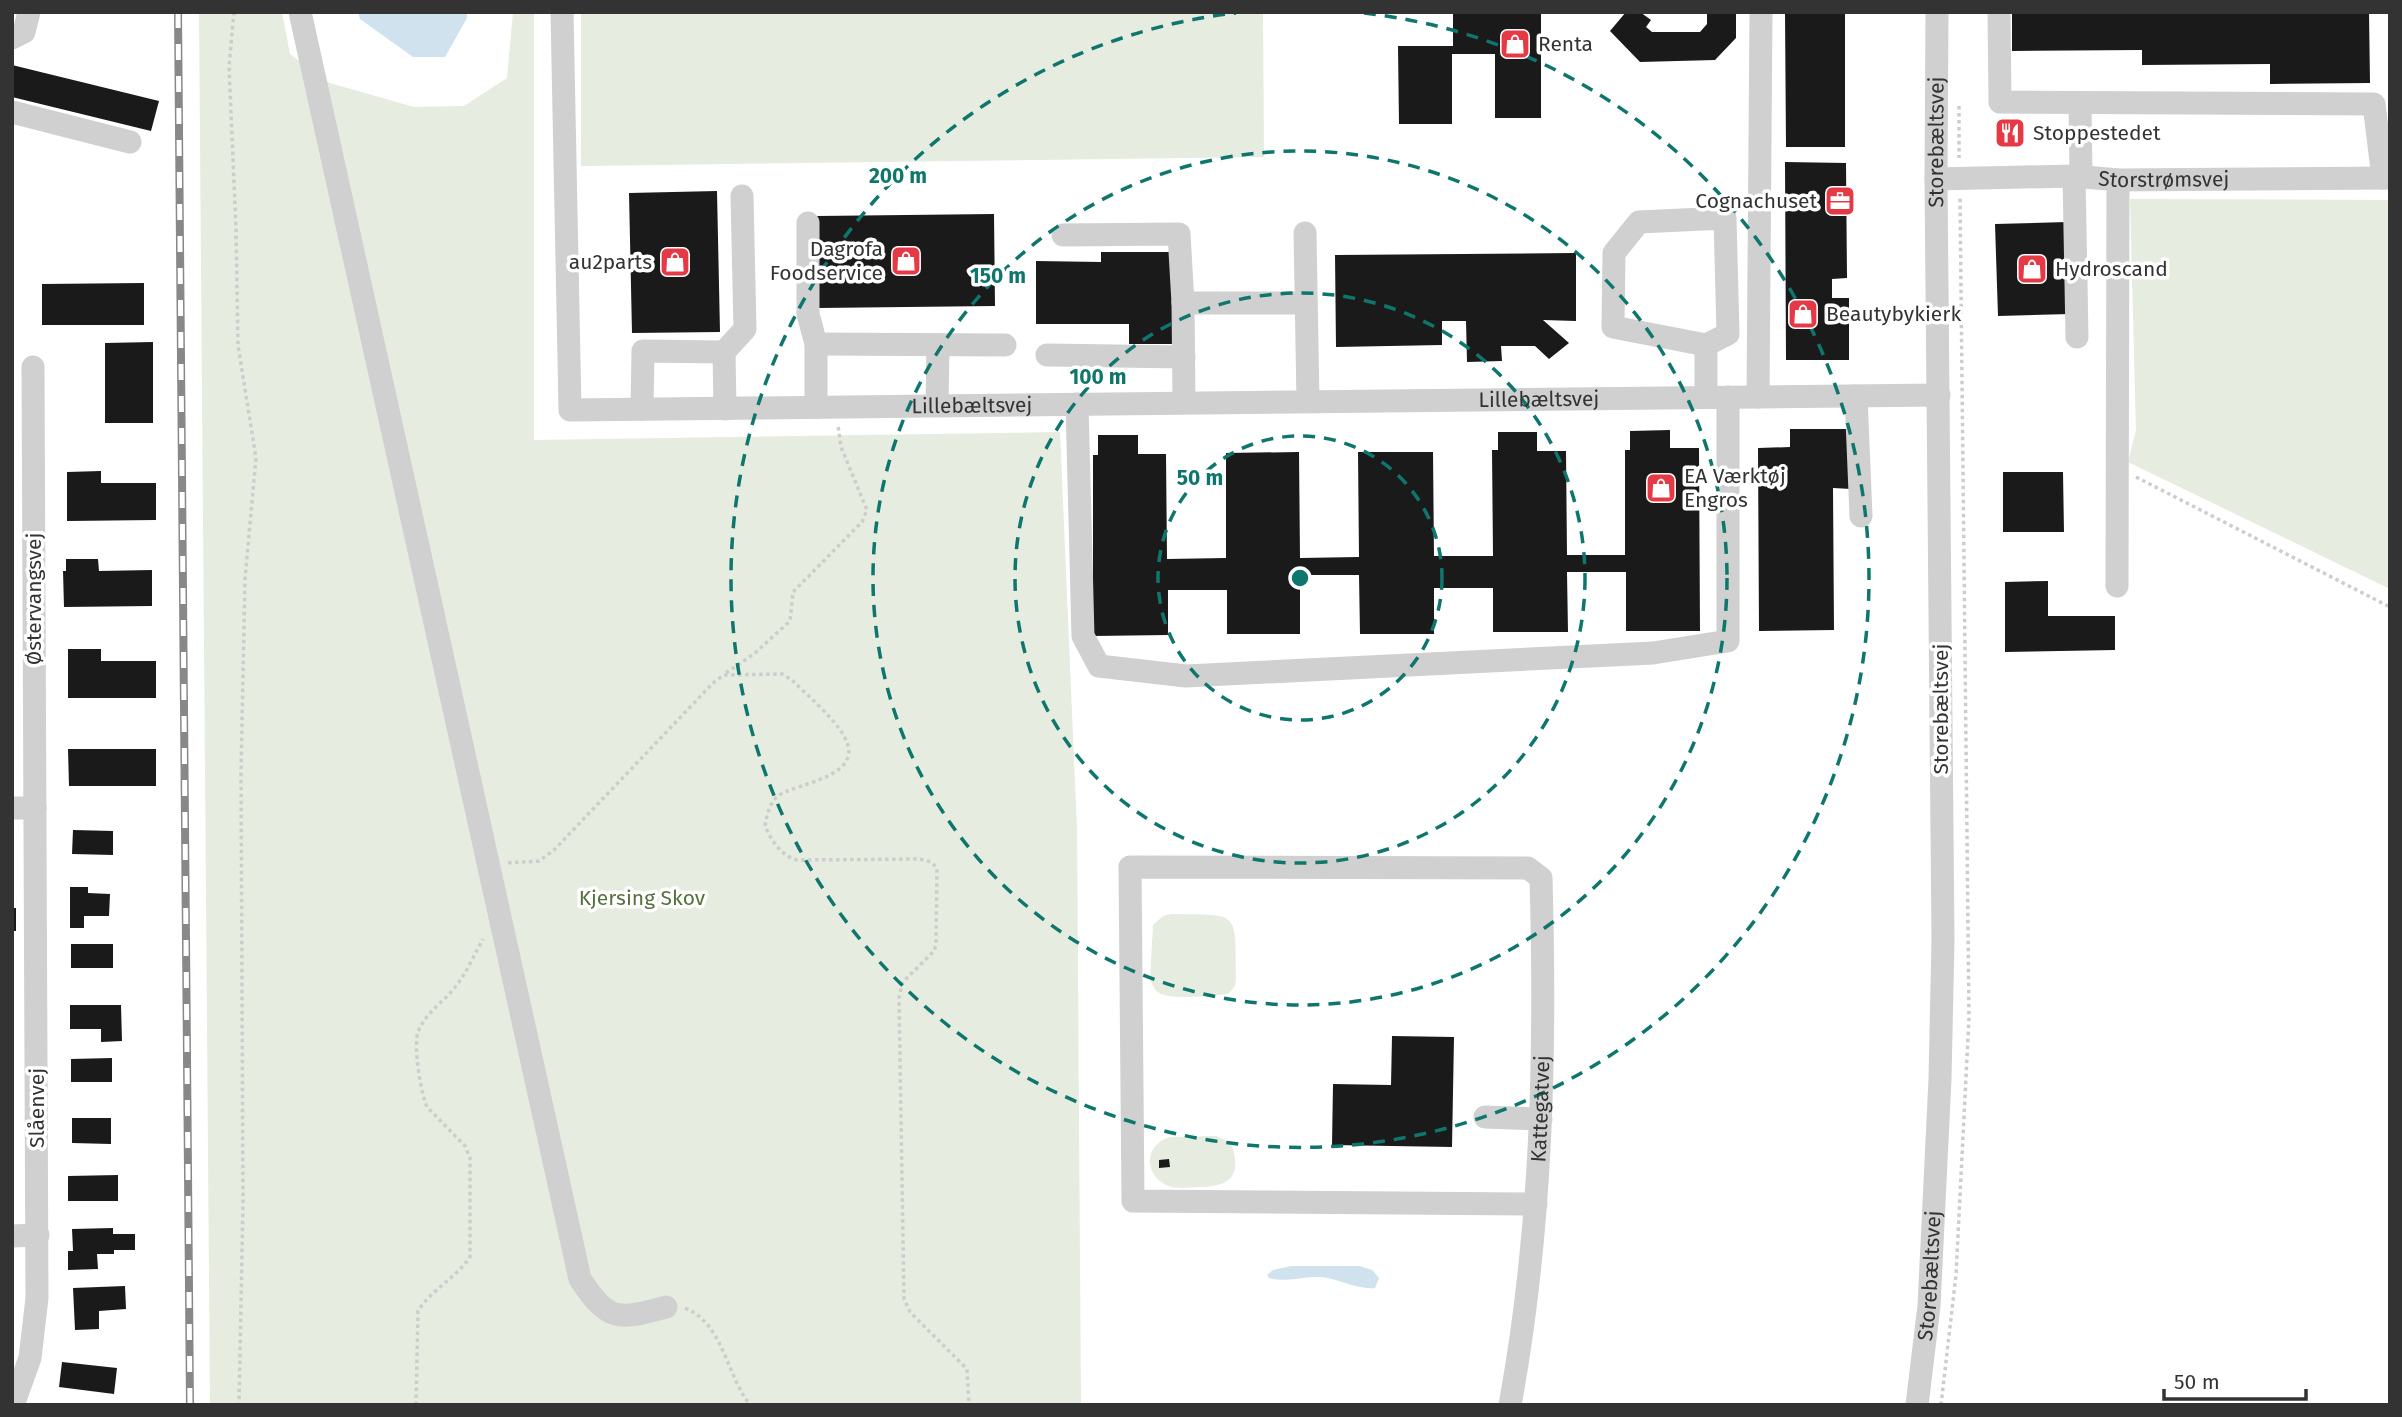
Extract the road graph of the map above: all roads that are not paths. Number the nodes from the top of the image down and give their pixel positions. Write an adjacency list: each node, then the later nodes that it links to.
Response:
1 (29, 12): 7 (street)
2 (300, 12): 49 (street)
3 (562, 12): 39 (street, Lillebæltsvej)
4 (1761, 12): 33 (street)
5 (1937, 12): 13 (street, Storebæltsvej)
6 (1999, 12): 8 (street)
7 (12, 38)
8 (2080, 103): 11 (street); 12 (street)
9 (12, 112): 10 (street)
10 (130, 142)
11 (2078, 176): 13 (street, Storstrømsvej); 14 (street, Storstrømsvej); 21 (street)
12 (2386, 178): 14 (street, Storstrømsvej)
13 (1936, 179): 31 (street, Storebæltsvej)
14 (2118, 180): 42 (street)
15 (742, 197): 26 (street)
16 (808, 223): 22 (street)
17 (1305, 233): 20 (street)
18 (1063, 235): 19 (street)
19 (1184, 303): 20 (street); 28 (street)
20 (1306, 303): 34 (street)
21 (2077, 337)
22 (816, 344): 23 (street); 38 (street)
23 (938, 345): 24 (street); 36 (street)
24 (1005, 345)
25 (1706, 345): 25 (street); 32 (street)
26 (724, 352): 39 (street); 40 (street)
27 (1047, 355): 28 (street)
28 (1184, 357): 35 (street)
29 (33, 367): 43 (street, Østervangsvej)
30 (1856, 396): 31 (street, Lillebæltsvej); 33 (street, Lillebæltsvej); 41 (street)
31 (1939, 396): 52 (street, Storebæltsvej)
32 (1717, 397): 33 (street, Lillebæltsvej); 34 (street, Lillebæltsvej); 37 (street)
33 (1758, 397)
34 (1308, 401): 35 (street, Lillebæltsvej)
35 (1184, 402): 37 (street, Lillebæltsvej)
36 (937, 404): 37 (street, Lillebæltsvej); 38 (street, Lillebæltsvej)
37 (1077, 404)
38 (826, 407): 40 (street, Lillebæltsvej)
39 (642, 409): 40 (street, Lillebæltsvej)
40 (725, 409)
41 (1861, 516)
42 (2117, 586)
43 (24, 808): 47 (street, Slåenvej)
44 (1485, 1117): 45 (street)
45 (1541, 1119): 46 (street, Kattegatvej); 46 (street, Kattegatvej)
46 (1536, 1204): 51 (street, Kattegatvej)
47 (38, 1235): 48 (street); 50 (street, Slåenvej)
48 (12, 1236)
49 (666, 1307)
50 (13, 1405)
51 (1510, 1405)
52 (1917, 1405)

